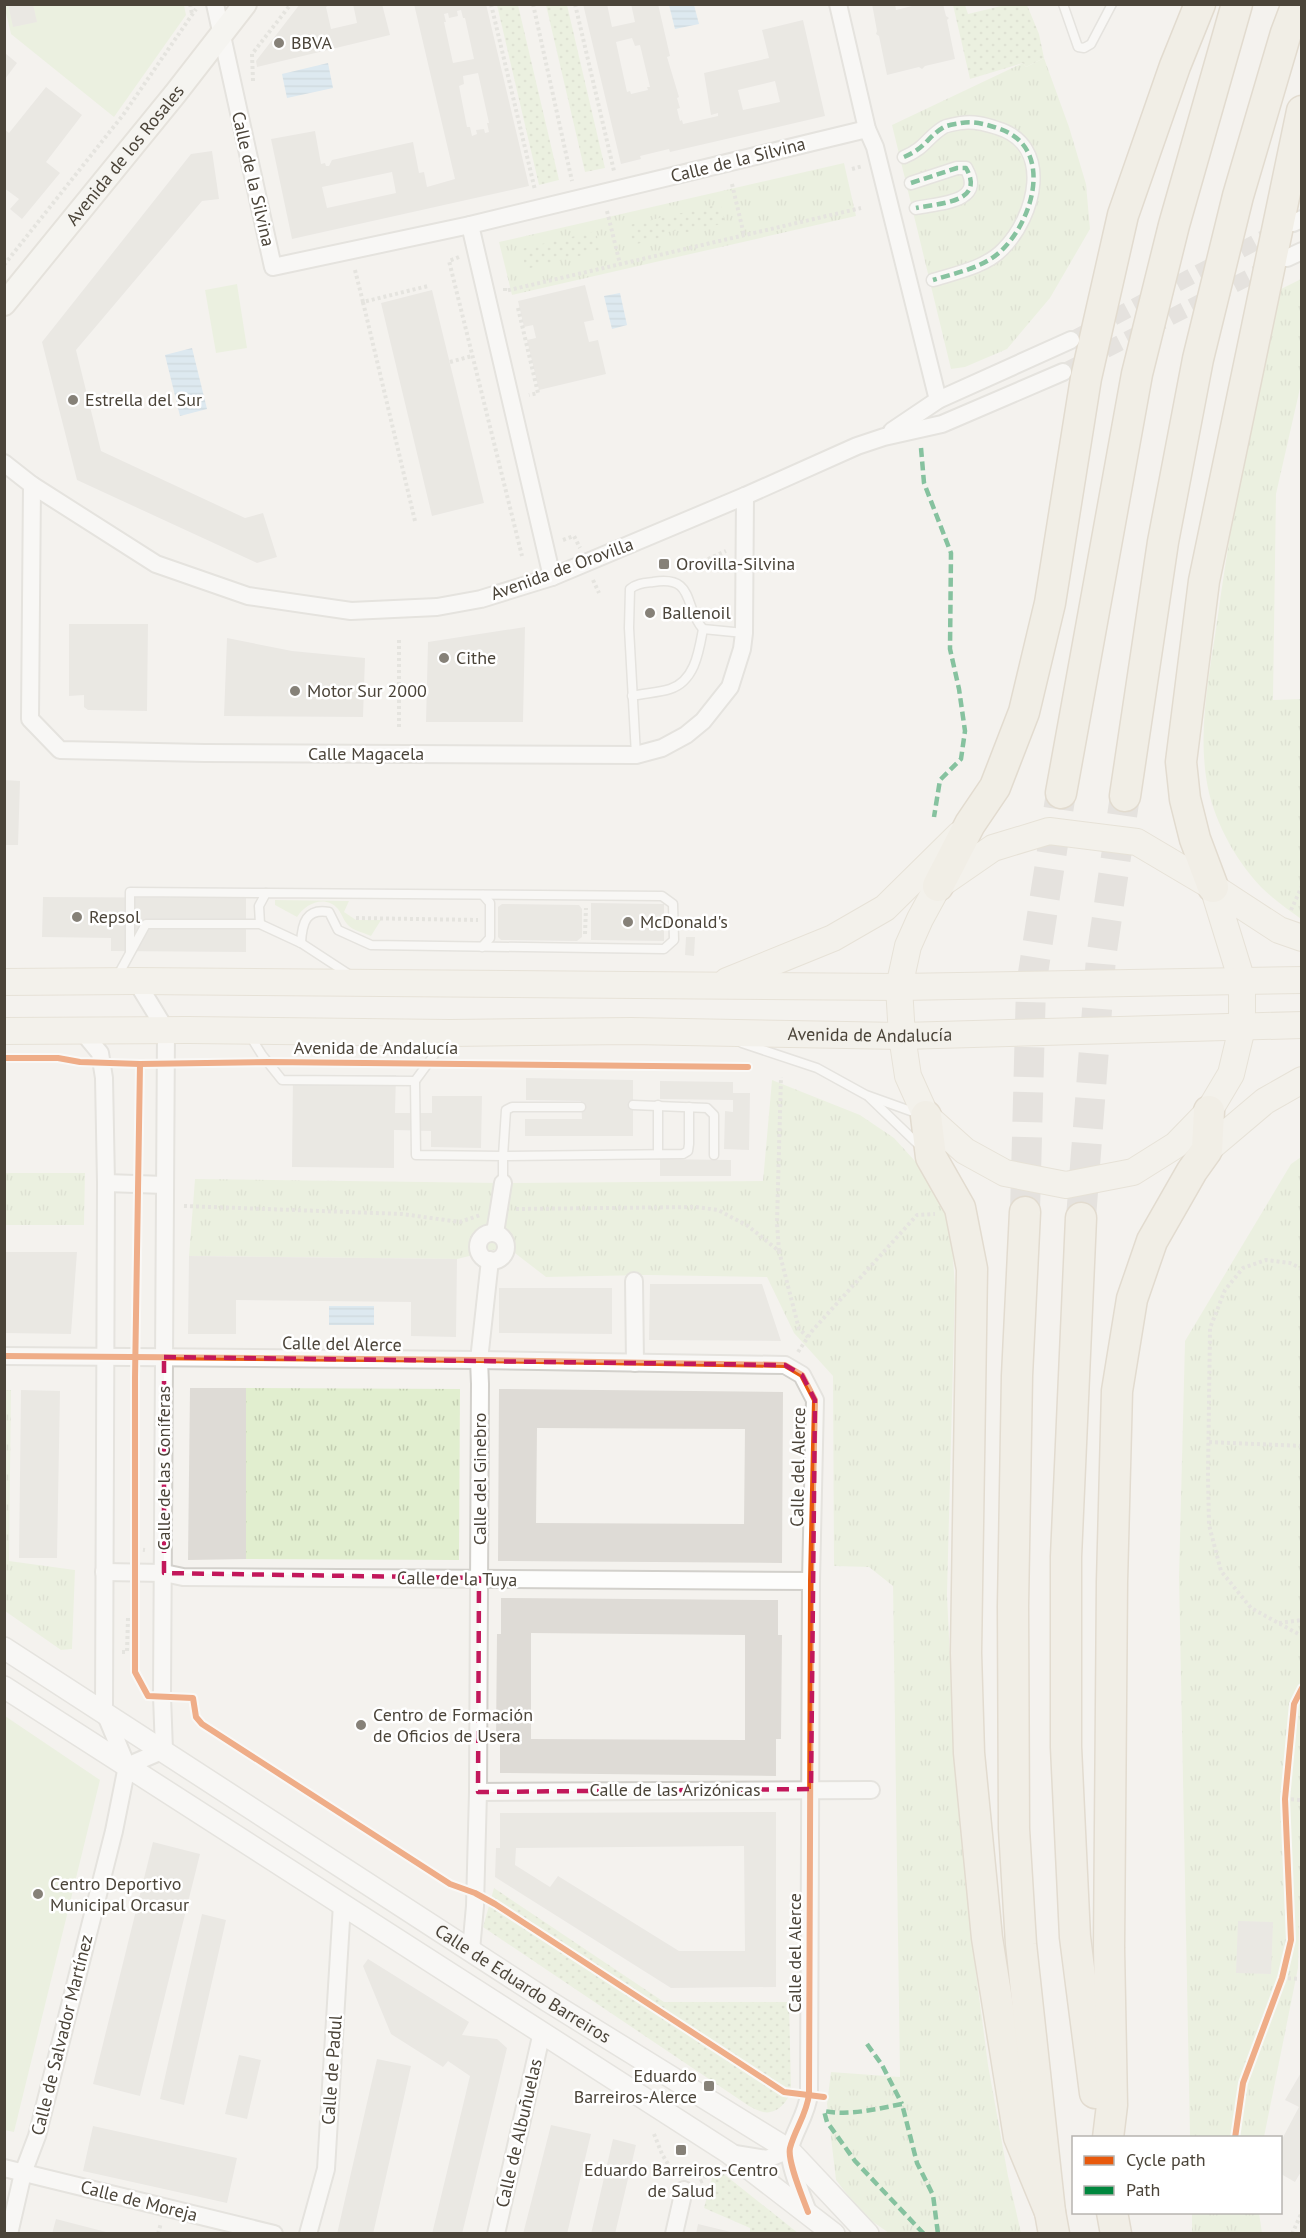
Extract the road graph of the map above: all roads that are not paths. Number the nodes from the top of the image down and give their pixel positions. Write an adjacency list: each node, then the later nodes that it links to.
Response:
1 (215, 4): 9 (street)
2 (245, 4): 9 (main road, Avenida de los Rosales)
3 (838, 4): 11 (street)
4 (1063, 4): 5 (lane)
5 (1112, 4)
6 (1200, 4): 32 (highway)
7 (1237, 4): 30 (highway)
8 (1297, 4): 31 (highway)
9 (222, 34): 15 (street, Calle de la Silvina); 17 (main road, Avenida de los Rosales)
10 (1302, 111): 34 (highway)
11 (867, 129): 15 (street, Calle de la Silvina); 20 (street)
12 (904, 157): 16 (street)
13 (911, 183): 14 (street)
14 (916, 208)
15 (470, 225): 25 (street)
16 (933, 280)
17 (4, 304)
18 (1071, 340): 20 (street, Avenida de Orovilla)
19 (1063, 372): 21 (street, Avenida de Orovilla)
20 (938, 400): 21 (street, Avenida de Orovilla)
21 (884, 437): 24 (street, Avenida de Orovilla)
22 (4, 463): 23 (street, Avenida de Orovilla)
23 (32, 485): 25 (street, Avenida de Orovilla); 29 (street, Calle Magacela)
24 (744, 496): 25 (street, Avenida de Orovilla); 27 (street, Calle Magacela)
25 (552, 577)
26 (703, 629): 27 (lane); 28 (lane); 28 (lane)
27 (744, 633): 29 (street, Calle Magacela)
28 (632, 696): 29 (lane)
29 (636, 755)
30 (1061, 793)
31 (1125, 796)
32 (970, 824): 33 (highway); 47 (main road)
33 (938, 886): 34 (main road); 48 (main road)
34 (1213, 887): 38 (main road); 44 (main road)
35 (266, 893): 36 (lane); 37 (lane); 41 (lane)
36 (483, 895): 40 (lane); 40 (lane)
37 (260, 924): 39 (lane); 41 (lane)
38 (1294, 929)
39 (301, 942): 40 (lane); 46 (lane)
40 (482, 947)
41 (130, 951): 43 (lane)
42 (1302, 980): 44 (main road)
43 (126, 981): 45 (main road); 46 (main road); 52 (street)
44 (1242, 981): 48 (main road); 50 (main road)
45 (4, 982)
46 (363, 983): 47 (main road)
47 (714, 986): 48 (main road)
48 (899, 987): 57 (main road)
49 (1302, 1025): 50 (main road, Avenida de Andalucía)
50 (1242, 1028): 57 (main road, Avenida de Andalucía); 65 (main road)
51 (81, 1030): 52 (main road, Avenida de Andalucía); 53 (main road, Avenida de Andalucía); 72 (street)
52 (166, 1030): 54 (main road, Avenida de Andalucía); 74 (street, Calle de las Coníferas)
53 (4, 1031)
54 (247, 1031): 56 (main road, Avenida de Andalucía); 59 (lane)
55 (710, 1032): 56 (main road, Avenida de Andalucía); 57 (main road, Avenida de Andalucía); 60 (lane)
56 (450, 1033): 59 (lane)
57 (902, 1036): 66 (main road)
58 (1302, 1080): 67 (main road)
59 (415, 1081): 70 (lane)
60 (867, 1095): 66 (lane); 71 (lane)
61 (633, 1105): 62 (lane)
62 (658, 1105): 64 (lane); 68 (lane)
63 (581, 1107): 70 (lane)
64 (688, 1107): 68 (lane); 69 (lane)
65 (1209, 1111): 66 (main road); 67 (highway)
66 (926, 1116): 71 (highway)
67 (1207, 1150): 99 (highway)
68 (657, 1154): 70 (lane)
69 (714, 1155)
70 (503, 1156): 73 (lane)
71 (931, 1156): 107 (highway)
72 (106, 1183): 74 (street); 79 (street)
73 (503, 1183): 81 (street, Calle del Ginebro)
74 (165, 1185): 80 (street, Calle de las Coníferas)
75 (1025, 1212): 107 (highway)
76 (1081, 1218): 98 (highway)
77 (634, 1281): 82 (street)
78 (4, 1356): 79 (street, Calle del Alerce)
79 (104, 1357): 80 (street, Calle del Alerce); 83 (street)
80 (164, 1357): 81 (street, Calle del Alerce); 84 (street, Calle de las Coníferas)
81 (478, 1360): 82 (street, Calle del Alerce); 85 (street, Calle del Ginebro)
82 (635, 1363): 86 (street, Calle del Alerce)
83 (104, 1572): 84 (street, Calle de la Tuya); 89 (street)
84 (164, 1573): 85 (street, Calle de la Tuya); 90 (street, Calle de las Coníferas)
85 (479, 1578): 86 (street, Calle de la Tuya); 94 (street, Calle del Ginebro)
86 (811, 1581): 92 (street, Calle del Alerce)
87 (4, 1648): 89 (street, Calle de Eduardo Barreiros)
88 (4, 1687): 91 (street, Calle de Eduardo Barreiros)
89 (104, 1711): 90 (street, Calle de Eduardo Barreiros); 91 (street)
90 (164, 1750): 91 (street); 96 (street, Calle de Eduardo Barreiros)
91 (127, 1766): 95 (street, Calle de Eduardo Barreiros); 103 (street, Calle de Salvador Martínez)
92 (811, 1789): 93 (street, Calle de las Arizónicas); 94 (street, Calle de las Arizónicas); 100 (street, Calle del Alerce)
93 (871, 1790)
94 (478, 1792): 96 (street, Calle del Ginebro)
95 (342, 1904): 97 (street, Calle de Eduardo Barreiros); 111 (street, Calle de Padul)
96 (471, 1950): 100 (street, Calle de Eduardo Barreiros)
97 (542, 2032): 101 (street, Calle de Eduardo Barreiros); 112 (street, Calle de Albuñuelas)
98 (1101, 2136)
99 (1108, 2136)
100 (789, 2150): 101 (street); 105 (street); 108 (street, Calle de Eduardo Barreiros)
101 (729, 2153): 105 (street, Calle de Eduardo Barreiros)
102 (4, 2168): 103 (street, Calle de Moreja)
103 (24, 2173): 109 (street, Calle de Salvador Martínez); 110 (street, Calle de Moreja)
104 (684, 2190): 113 (street)
105 (808, 2212): 114 (street, Calle de Eduardo Barreiros)
106 (1112, 2214): 115 (highway)
107 (1052, 2223)
108 (863, 2232)
109 (9, 2234)
110 (274, 2234)
111 (308, 2234)
112 (496, 2234)
113 (674, 2234)
114 (834, 2234)
115 (1116, 2234)

